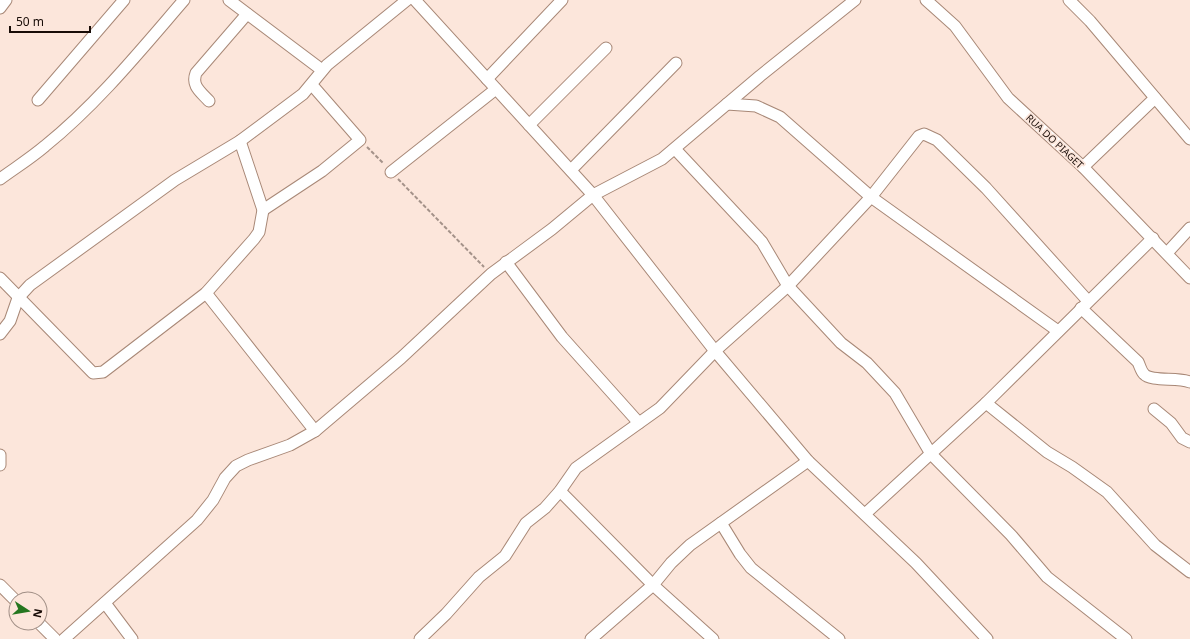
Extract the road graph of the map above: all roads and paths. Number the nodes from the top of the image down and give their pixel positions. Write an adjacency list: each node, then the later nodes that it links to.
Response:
1 (6, 0): 11 (street)
2 (124, 0): 20 (street)
3 (184, 0): 31 (street)
4 (229, 0): 12 (street)
5 (407, 0): 15 (street)
6 (415, 0): 16 (street)
7 (562, 0): 16 (street)
8 (855, 0): 22 (street)
9 (926, 0): 28 (street, RUA DO PIAGET)
10 (1069, 0): 19 (street)
11 (0, 8)
12 (247, 14): 15 (street); 21 (street)
13 (606, 48): 23 (street)
14 (676, 63): 29 (street)
15 (322, 70): 17 (street)
16 (487, 79): 18 (street)
17 (312, 85): 25 (street); 26 (street)
18 (496, 89): 23 (street); 30 (street)
19 (1155, 98): 24 (street); 28 (street)
20 (38, 100)
21 (209, 101)
22 (727, 104): 27 (street); 33 (street)
23 (529, 124): 29 (street)
24 (1190, 139)
25 (360, 140): 30 (path); 34 (street)
26 (240, 141): 34 (street); 44 (street)
27 (674, 149): 32 (street); 42 (street)
28 (1083, 166): 36 (street, RUA DO PIAGET)
29 (571, 170): 32 (street)
30 (391, 172): 39 (path)
31 (0, 179)
32 (594, 195): 38 (street); 48 (street)
33 (871, 197): 42 (street); 45 (street); 46 (street)
34 (263, 210): 43 (street)
35 (1190, 228): 37 (street)
36 (1153, 238): 37 (street, RUA DO PIAGET); 45 (street)
37 (1166, 253): 41 (street, RUA DO PIAGET)
38 (506, 262): 39 (street); 52 (street)
39 (490, 274): 53 (street)
40 (0, 278): 44 (street)
41 (1190, 278)
42 (788, 286): 48 (street); 55 (street)
43 (206, 292): 44 (street); 53 (street)
44 (18, 298): 47 (street)
45 (1085, 304): 46 (street); 49 (street)
46 (1058, 331): 50 (street)
47 (0, 334)
48 (715, 352): 52 (street); 57 (street)
49 (1190, 382)
50 (986, 403): 55 (street); 62 (street)
51 (1154, 409): 54 (street)
52 (639, 423): 59 (street)
53 (315, 431): 66 (street)
54 (1190, 442)
55 (931, 454): 60 (street); 76 (street)
56 (0, 455): 58 (street)
57 (808, 461): 60 (street); 61 (street)
58 (0, 465)
59 (560, 491): 64 (street); 71 (street)
60 (865, 514): 75 (street)
61 (721, 523): 64 (street); 74 (street)
62 (1190, 572)
63 (0, 585): 65 (street)
64 (653, 585): 72 (street); 73 (street)
65 (8, 592)
66 (105, 603): 69 (street); 70 (street)
67 (47, 631): 68 (street)
68 (55, 639)
69 (64, 639)
70 (132, 639)
71 (420, 639)
72 (591, 639)
73 (713, 639)
74 (839, 639)
75 (986, 639)
76 (1126, 639)

